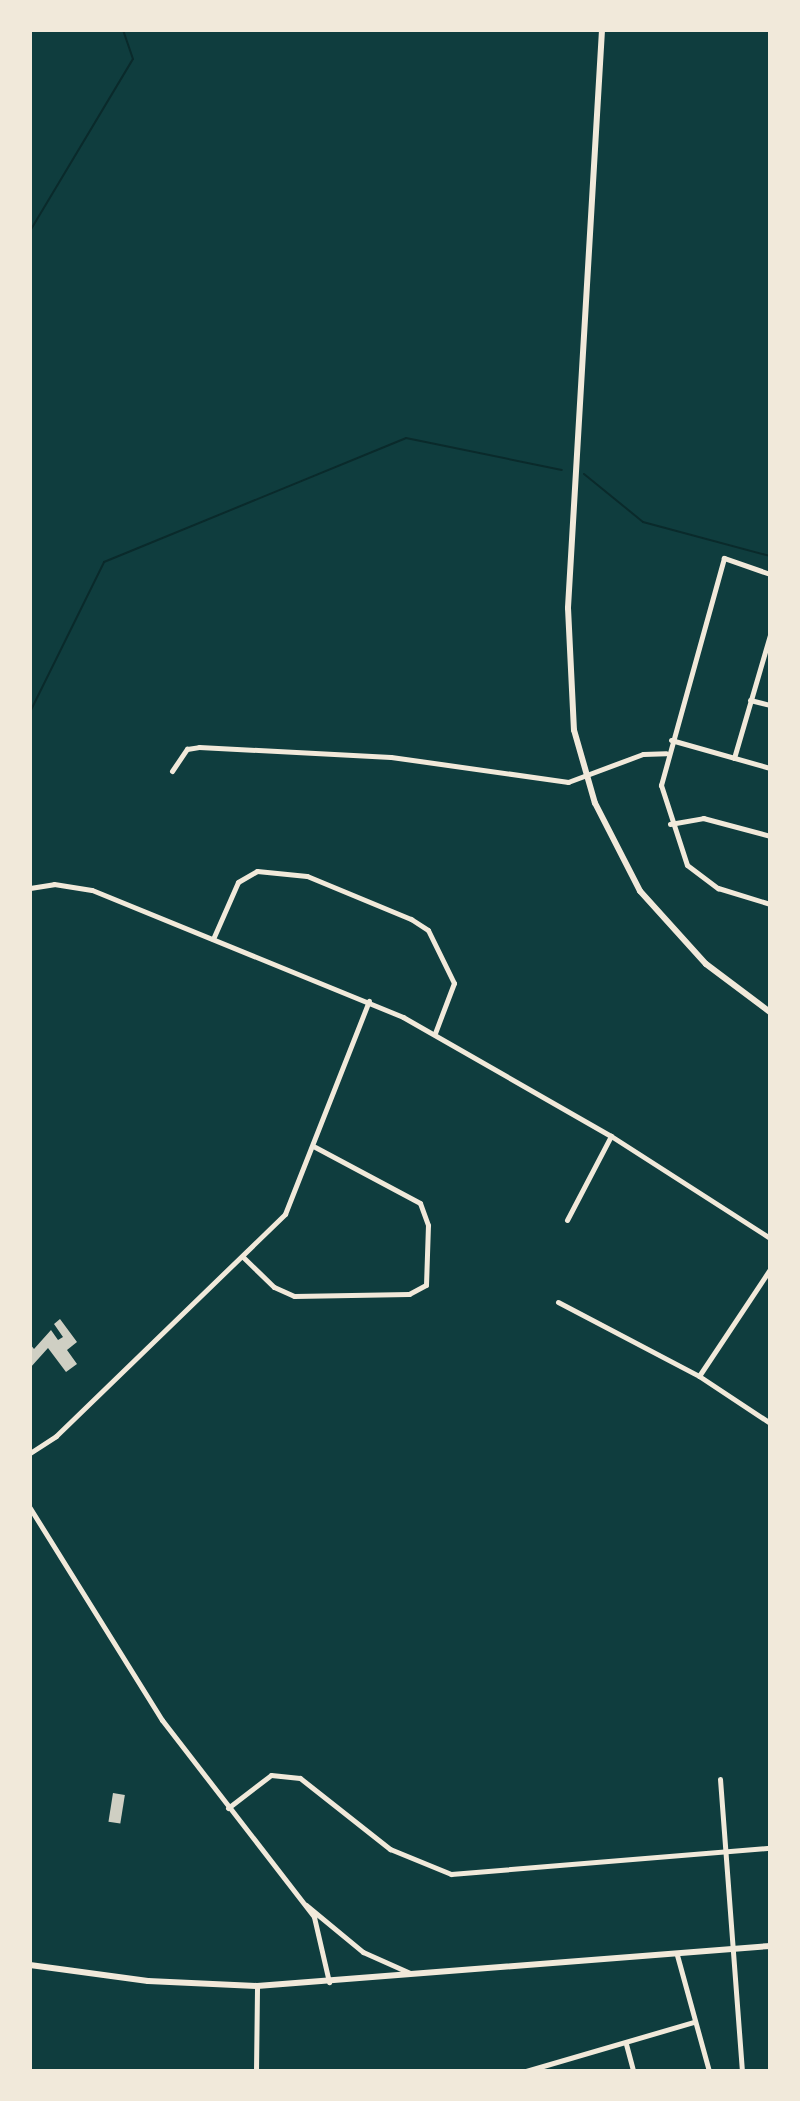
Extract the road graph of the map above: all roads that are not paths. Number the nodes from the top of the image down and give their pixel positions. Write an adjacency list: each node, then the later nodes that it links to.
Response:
1 (602, 30): 11 (main road)
2 (770, 574): 6 (street)
3 (769, 640): 4 (street)
4 (750, 700): 5 (street); 8 (street)
5 (770, 705)
6 (671, 740): 7 (street); 8 (street)
7 (666, 753): 11 (street); 12 (street)
8 (734, 758): 9 (street)
9 (770, 768)
10 (172, 771): 11 (street)
11 (584, 773): 18 (main road)
12 (670, 824): 13 (street); 15 (street)
13 (770, 836)
14 (30, 888): 16 (street)
15 (770, 904)
16 (213, 939): 17 (street); 19 (street)
17 (369, 1001): 19 (street); 21 (street)
18 (770, 1012)
19 (435, 1033): 20 (street)
20 (611, 1136): 22 (street); 23 (street)
21 (315, 1147): 24 (street); 24 (street)
22 (567, 1220)
23 (770, 1238)
24 (243, 1257): 29 (street)
25 (770, 1269): 27 (street)
26 (558, 1302): 27 (street)
27 (699, 1376): 28 (street)
28 (770, 1423)
29 (30, 1453)
30 (30, 1508): 32 (street)
31 (720, 1779): 34 (street)
32 (228, 1808): 34 (street); 35 (street)
33 (770, 1848): 34 (street)
34 (726, 1851): 37 (street)
35 (305, 1905): 40 (street); 41 (street)
36 (770, 1946): 37 (main road)
37 (731, 1949): 38 (main road); 51 (street)
38 (677, 1955): 40 (main road); 43 (street)
39 (30, 1965): 42 (main road)
40 (414, 1974): 41 (main road)
41 (329, 1982): 42 (main road)
42 (257, 1986): 46 (street)
43 (694, 2022): 44 (street); 50 (street)
44 (626, 2044): 45 (street); 49 (street)
45 (564, 2061): 47 (street); 48 (street)
46 (256, 2071)
47 (526, 2071)
48 (567, 2071)
49 (633, 2071)
50 (709, 2071)
51 (742, 2071)

